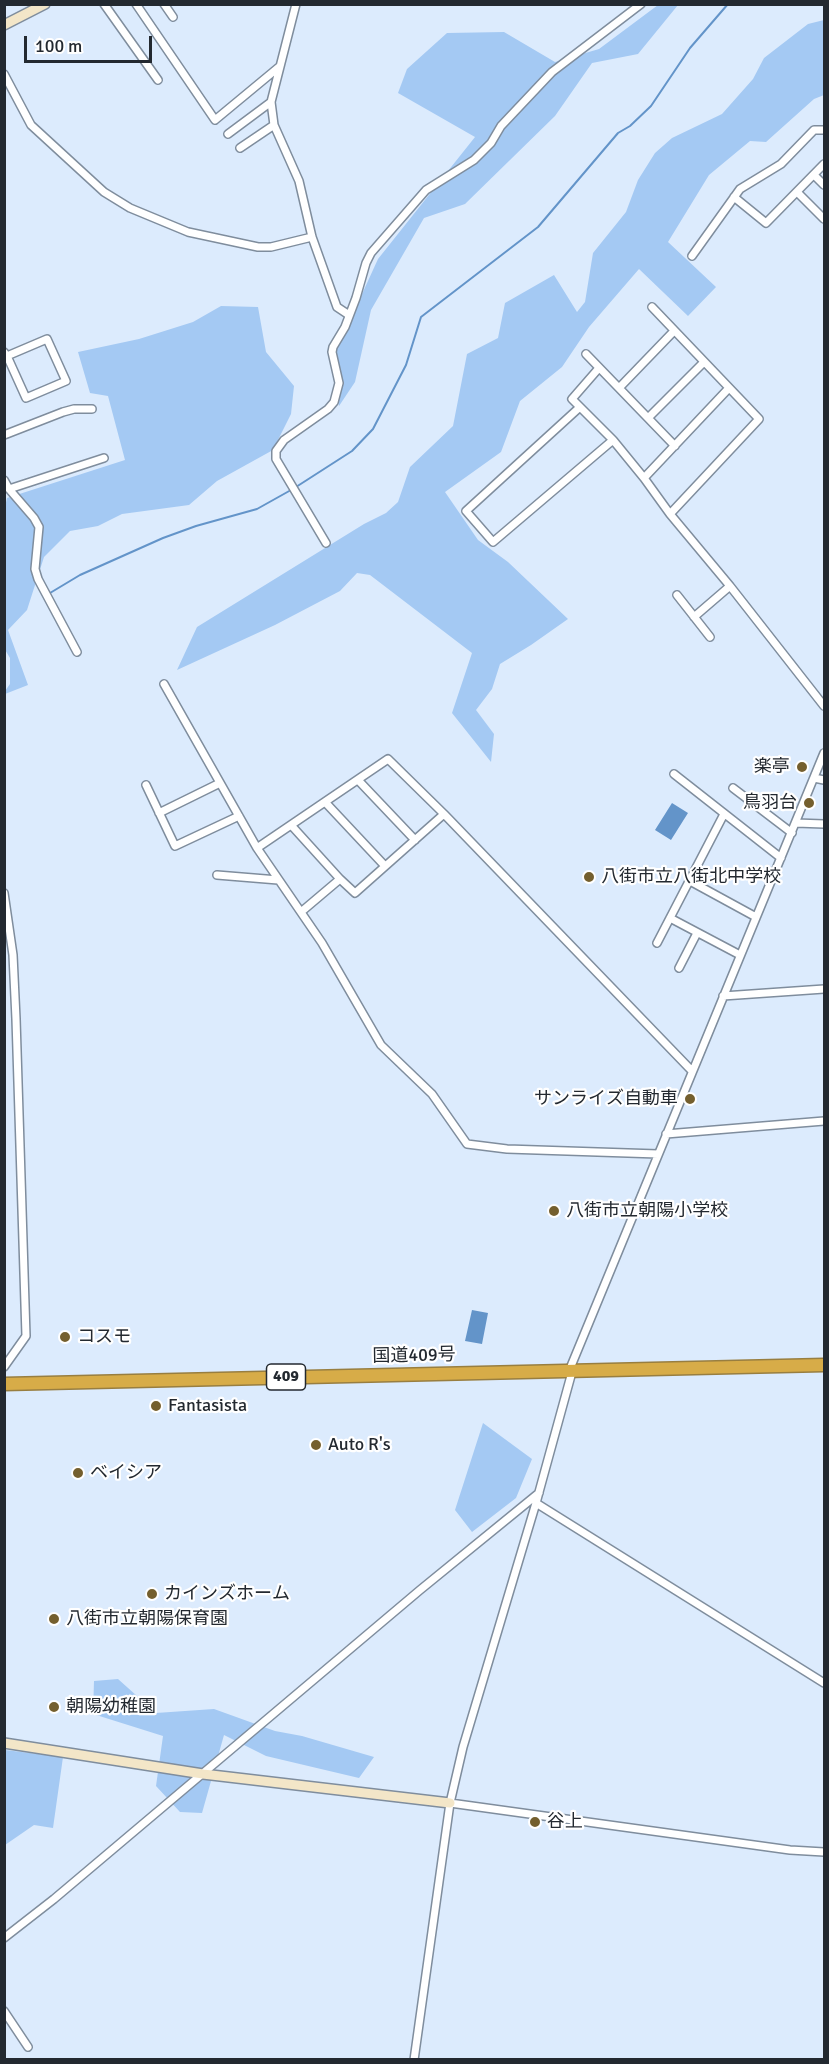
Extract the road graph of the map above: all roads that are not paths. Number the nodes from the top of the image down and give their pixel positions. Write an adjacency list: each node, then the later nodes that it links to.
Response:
1 (45, 4): 8 (street)
2 (104, 4): 11 (street)
3 (136, 4): 9 (street)
4 (164, 4): 7 (street)
5 (296, 4): 9 (street)
6 (641, 4): 26 (street)
7 (173, 17)
8 (4, 25)
9 (280, 67): 12 (street)
10 (4, 74): 23 (street)
11 (158, 80)
12 (271, 102): 13 (street); 15 (street)
13 (274, 125): 16 (street); 23 (street)
14 (825, 130): 21 (street)
15 (228, 134)
16 (240, 148)
17 (825, 164): 18 (street)
18 (814, 175): 19 (street); 20 (street)
19 (825, 185)
20 (797, 192): 21 (street); 22 (street)
21 (735, 197): 24 (street)
22 (825, 219)
23 (312, 237): 26 (street)
24 (692, 256)
25 (652, 307): 27 (street)
26 (349, 315): 45 (street)
27 (675, 331): 30 (street); 32 (street)
28 (5, 354): 28 (street)
29 (586, 354): 31 (street)
30 (705, 362): 33 (street); 36 (street)
31 (600, 368): 32 (street); 34 (street)
32 (619, 388): 36 (street)
33 (729, 388): 39 (street); 44 (street)
34 (580, 407): 38 (street); 38 (street)
35 (92, 409): 37 (street)
36 (648, 418): 39 (street)
37 (4, 435)
38 (613, 440): 41 (street)
39 (675, 446): 41 (street)
40 (104, 458): 43 (street)
41 (644, 478): 44 (street)
42 (5, 480): 43 (street)
43 (9, 489): 50 (street)
44 (670, 514): 46 (street)
45 (326, 543)
46 (730, 586): 48 (street); 52 (street)
47 (677, 595): 48 (street)
48 (694, 617): 49 (street)
49 (710, 638)
50 (77, 652)
51 (164, 684): 58 (street)
52 (825, 706)
53 (825, 753): 55 (street)
54 (674, 774): 64 (street)
55 (814, 778): 57 (street); 66 (street)
56 (358, 780): 61 (street); 63 (street); 70 (street)
57 (825, 780)
58 (220, 783): 62 (street); 65 (street)
59 (146, 785): 62 (street)
60 (733, 788): 69 (street)
61 (325, 802): 68 (street); 73 (street)
62 (159, 813): 65 (street)
63 (444, 814): 70 (street); 88 (street)
64 (724, 814): 72 (street); 77 (street)
65 (239, 816): 71 (street)
66 (796, 823): 67 (street); 69 (street)
67 (825, 824)
68 (291, 825): 71 (street); 75 (street)
69 (792, 833): 72 (street)
70 (415, 840): 73 (street)
71 (257, 848): 76 (street)
72 (782, 858): 80 (street)
73 (385, 866): 75 (street)
74 (217, 875): 76 (street)
75 (340, 879): 79 (street)
76 (278, 880): 79 (street)
77 (690, 880): 80 (street); 81 (street)
78 (4, 893): 93 (street)
79 (301, 912): 91 (street)
80 (756, 917): 84 (street)
81 (670, 918): 82 (street); 83 (street)
82 (697, 933): 84 (street); 85 (street)
83 (657, 943)
84 (740, 955): 87 (street)
85 (679, 968)
86 (825, 988): 87 (street)
87 (723, 996): 88 (street)
88 (692, 1071): 90 (street)
89 (825, 1121): 90 (street)
90 (666, 1134): 91 (street)
91 (658, 1154): 94 (street)
92 (825, 1365): 94 (highway, 国道409号 / 409)
93 (4, 1367)
94 (570, 1372): 95 (highway, 国道409号 / 409); 96 (street)
95 (4, 1384)
96 (539, 1493): 97 (street); 100 (street)
97 (536, 1503): 98 (street); 101 (street)
98 (825, 1683)
99 (4, 1743): 100 (street)
100 (203, 1774): 101 (street); 103 (street)
101 (450, 1803): 102 (street); 106 (street)
102 (825, 1852)
103 (4, 1938)
104 (4, 2011): 105 (street)
105 (28, 2047)
106 (414, 2060)

